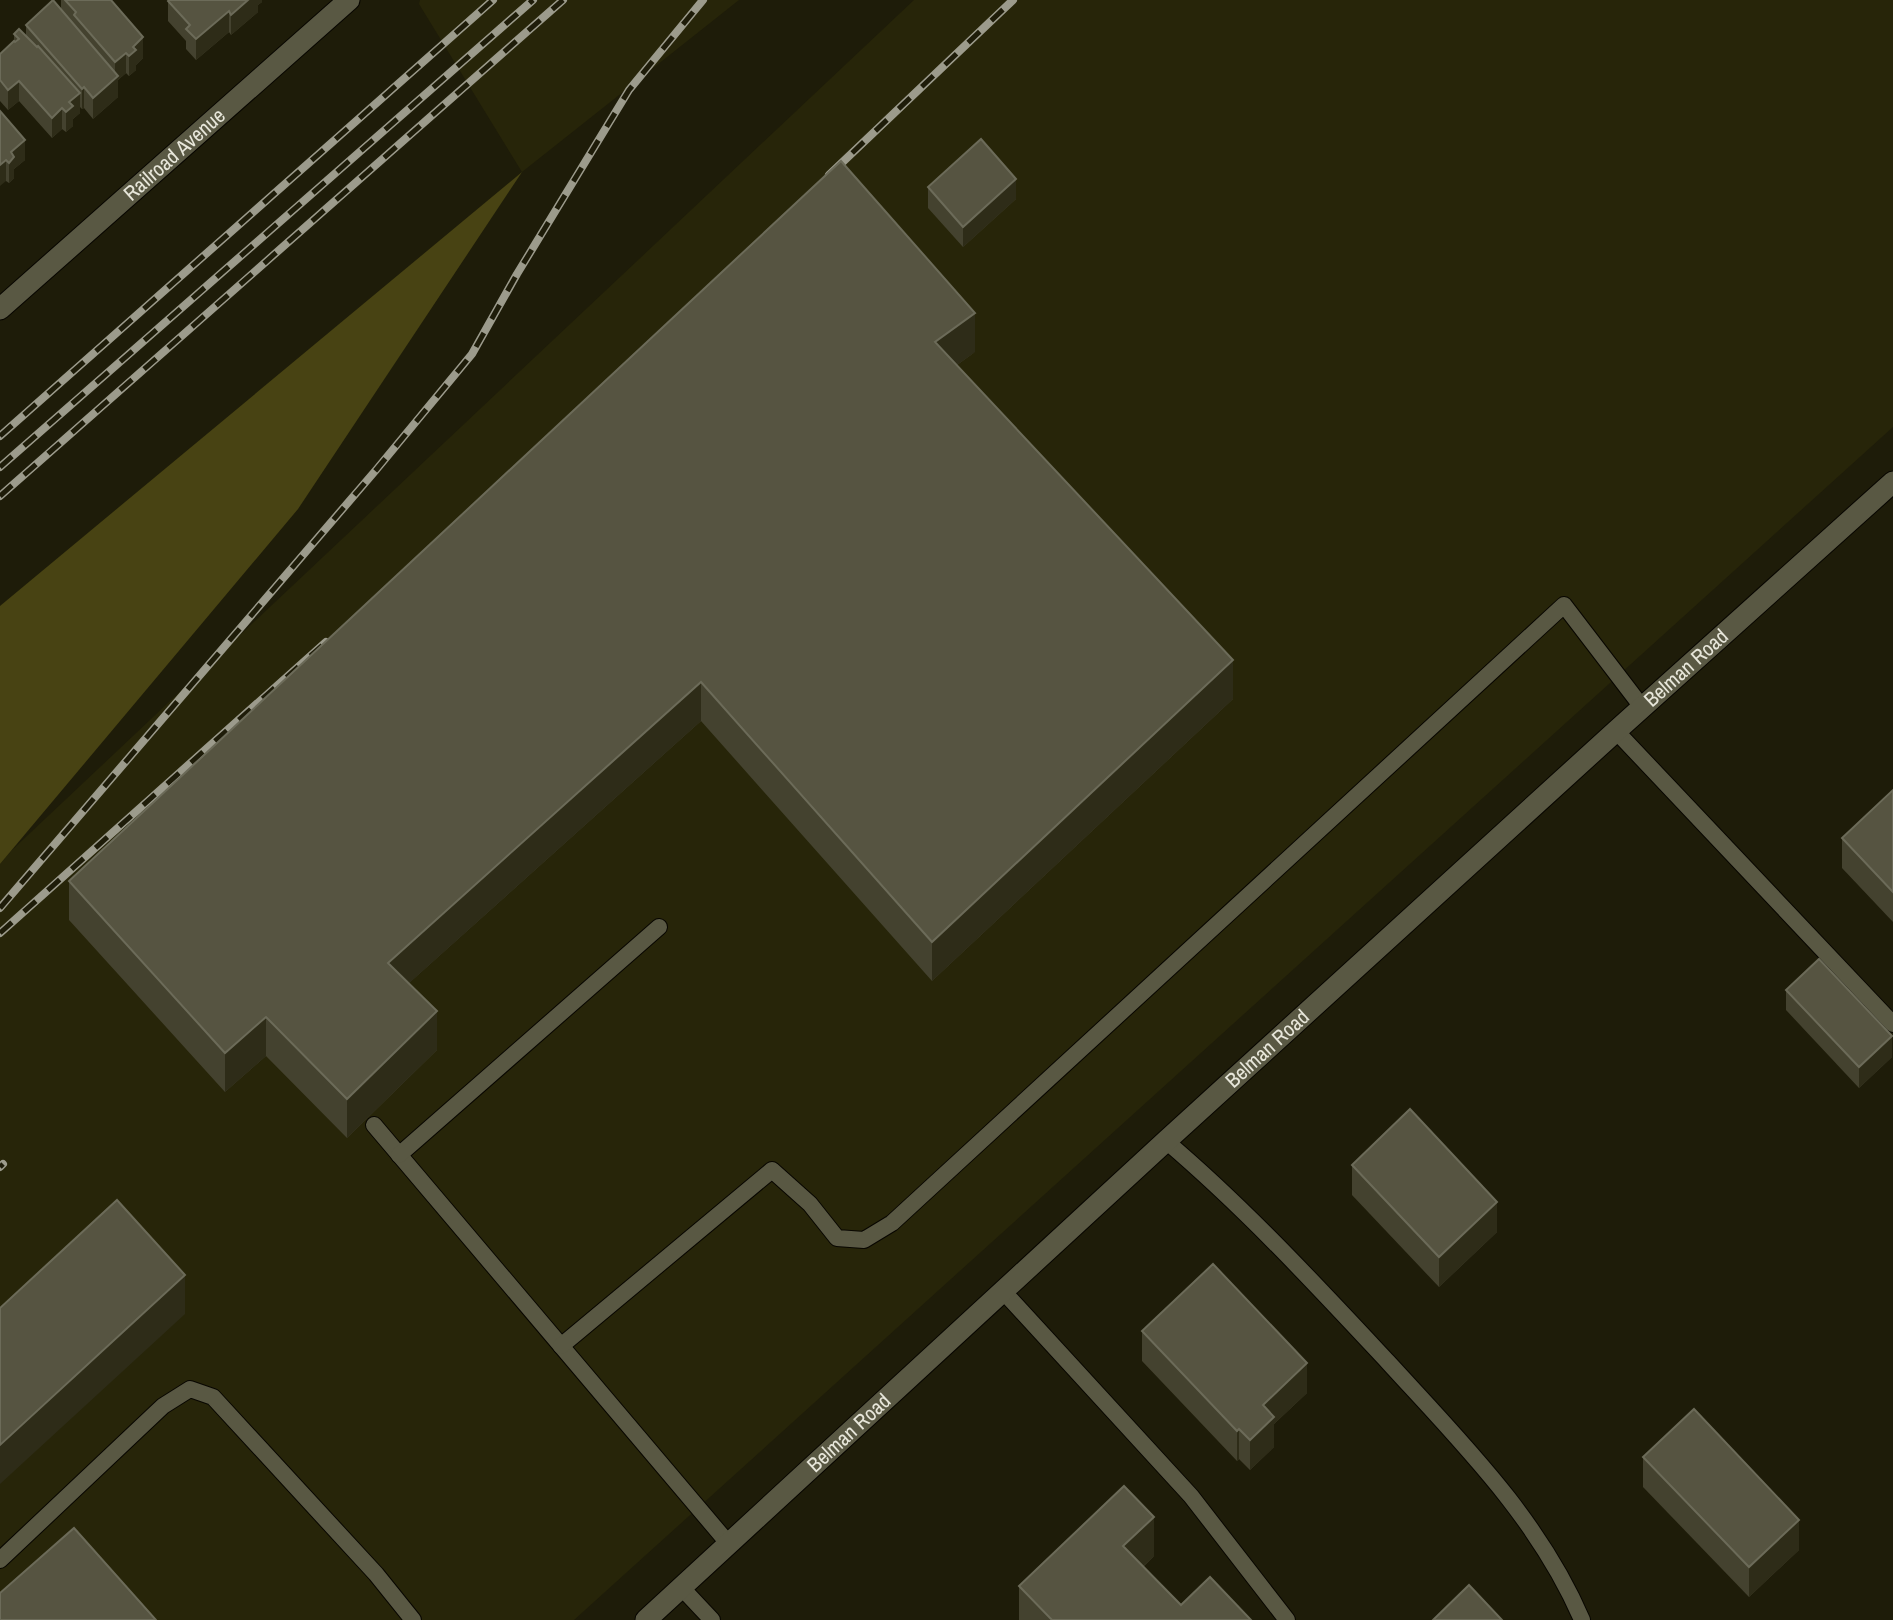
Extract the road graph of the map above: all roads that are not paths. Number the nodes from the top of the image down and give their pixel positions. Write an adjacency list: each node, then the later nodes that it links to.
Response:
1 (349, 0): 2 (street, Railroad Avenue)
2 (0, 310)
3 (1893, 482): 4 (street, Belman Road)
4 (1642, 707): 5 (street, Belman Road); 12 (lane)
5 (1616, 731): 7 (lane); 9 (street, Belman Road)
6 (659, 927): 10 (lane)
7 (1893, 1024)
8 (374, 1125): 10 (lane)
9 (1166, 1142): 11 (street, Belman Road); 20 (lane)
10 (399, 1155): 12 (lane)
11 (1003, 1291): 13 (street, Belman Road); 19 (lane)
12 (561, 1346): 13 (lane)
13 (728, 1543): 15 (street, Belman Road)
14 (0, 1560): 16 (lane)
15 (681, 1587): 17 (street, Belman Road); 18 (lane)
16 (413, 1620)
17 (646, 1620)
18 (712, 1620)
19 (1287, 1620)
20 (1582, 1620)

